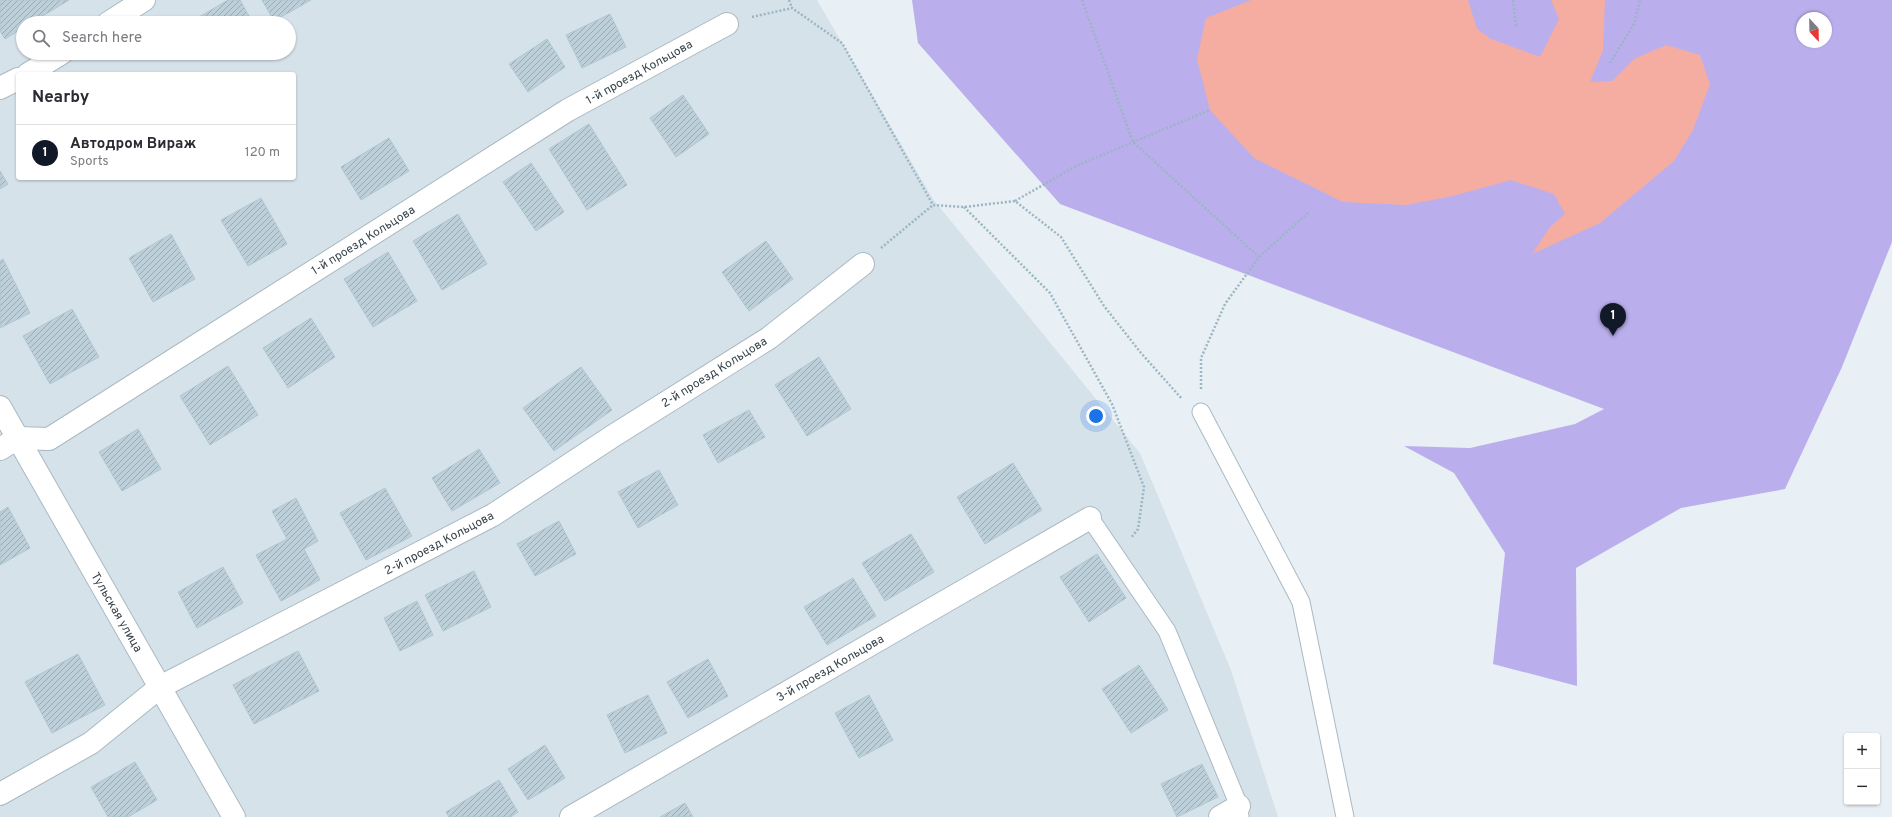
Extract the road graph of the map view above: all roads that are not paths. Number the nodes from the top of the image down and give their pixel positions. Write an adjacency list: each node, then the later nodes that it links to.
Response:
1 (144, 0): 2 (street)
2 (119, 16)
3 (726, 24): 11 (street, 1-й проезд Кольцова)
4 (51, 60): 5 (street)
5 (31, 72)
6 (16, 80): 7 (street)
7 (0, 88)
8 (863, 264): 13 (street, 2-й проезд Кольцова)
9 (0, 407): 11 (street, Тульская улица)
10 (1201, 412): 19 (lane)
11 (9, 443): 13 (street, Тульская улица)
12 (1090, 518): 15 (lane); 17 (street, 3-й проезд Кольцова)
13 (160, 687): 14 (street, 2-й проезд Кольцова); 16 (street, Тульская улица)
14 (0, 794)
15 (1240, 811): 18 (street)
16 (234, 817)
17 (571, 817)
18 (1220, 817)
19 (1345, 817)

